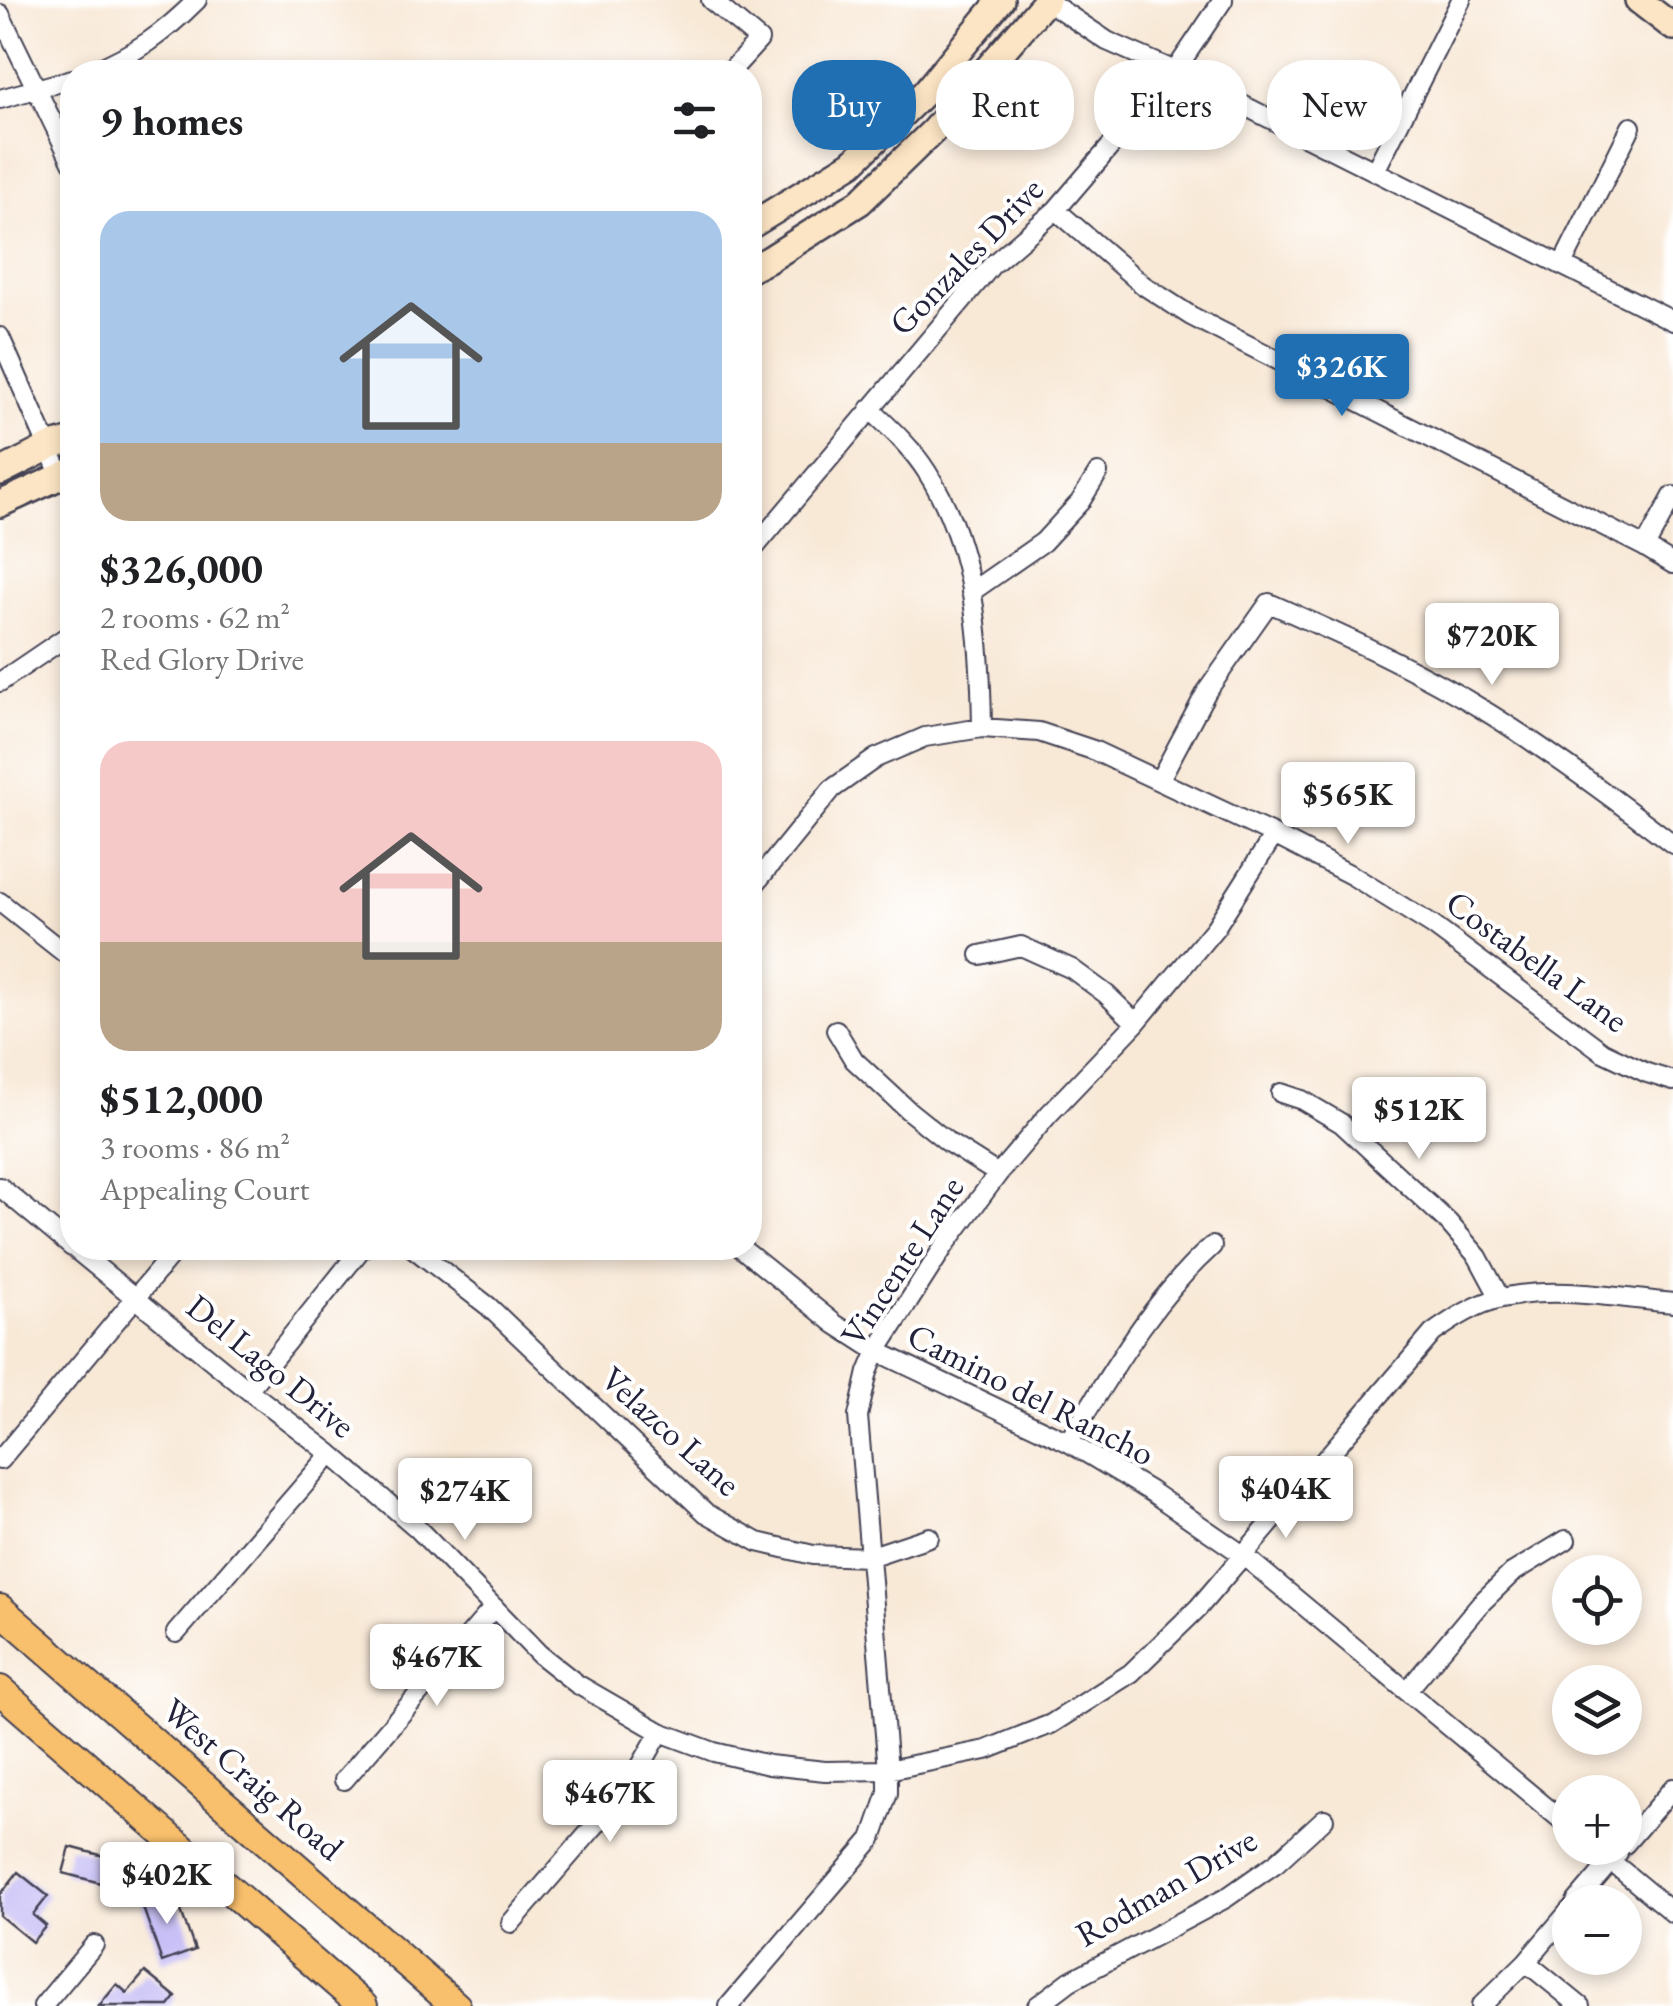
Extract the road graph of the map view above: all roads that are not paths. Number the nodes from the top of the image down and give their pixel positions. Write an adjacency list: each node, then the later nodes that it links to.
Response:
1 (197, 0): 10 (street)
2 (711, 0): 11 (street)
3 (1001, 0): 23 (street)
4 (1047, 0): 12 (street); 24 (street)
5 (1223, 0): 13 (street, Gonzales Drive)
6 (1461, 0): 21 (street)
7 (1638, 0): 9 (street)
8 (0, 14): 15 (street)
9 (1673, 27)
10 (119, 60)
11 (741, 60)
12 (1152, 60)
13 (1182, 60)
14 (60, 82): 15 (street)
15 (37, 88): 16 (street); 19 (street)
16 (0, 99)
17 (1247, 106): 21 (street)
18 (1631, 127): 25 (street)
19 (60, 137)
20 (1107, 150): 22 (street, Gonzales Drive)
21 (1375, 171): 25 (street)
22 (1056, 210): 28 (street, Gonzales Drive); 37 (street)
23 (762, 219)
24 (762, 263)
25 (1562, 265): 26 (street)
26 (1673, 322)
27 (0, 338): 29 (street)
28 (870, 409): 36 (street, Gonzales Drive); 39 (street)
29 (60, 442)
30 (60, 444): 31 (street)
31 (0, 472)
32 (1098, 474): 39 (street)
33 (60, 476): 35 (street)
34 (1673, 496): 37 (street)
35 (0, 504)
36 (762, 539)
37 (1646, 547): 38 (street)
38 (1673, 564)
39 (971, 592): 42 (street)
40 (60, 641): 41 (street)
41 (0, 682)
42 (982, 728): 43 (street, Costabella Lane); 46 (street, Costabella Lane)
43 (1160, 781): 44 (street, Costabella Lane); 45 (street)
44 (1274, 835): 50 (street, Vincente Lane); 52 (street, Costabella Lane)
45 (1673, 844)
46 (762, 875)
47 (0, 902): 48 (street)
48 (60, 950)
49 (980, 955): 50 (street)
50 (1136, 1023): 54 (street, Vincente Lane)
51 (836, 1030): 54 (street)
52 (1673, 1080)
53 (1281, 1094): 64 (street)
54 (998, 1174): 66 (street, Vincente Lane)
55 (0, 1186): 56 (street, Del Lago Drive)
56 (60, 1236)
57 (1212, 1246): 68 (street)
58 (89, 1260): 63 (street, Del Lago Drive)
59 (167, 1260): 63 (street)
60 (352, 1260): 67 (street)
61 (429, 1260): 74 (street, Velazco Lane)
62 (756, 1260): 66 (street, Camino del Rancho)
63 (135, 1298): 67 (street, Del Lago Drive); 70 (street)
64 (1500, 1298): 65 (street, Del Lago Drive); 73 (street, Del Lago Drive)
65 (1673, 1303)
66 (877, 1352): 68 (street, Camino del Rancho); 74 (street, Vincente Lane)
67 (248, 1390): 69 (street, Del Lago Drive)
68 (1068, 1442): 73 (street, Camino del Rancho)
69 (331, 1454): 75 (street, Del Lago Drive); 77 (street)
70 (0, 1460)
71 (928, 1536): 74 (street, Velazco Lane)
72 (1566, 1540): 79 (street)
73 (1243, 1555): 79 (street, Camino del Rancho); 81 (street, Del Lago Drive)
74 (869, 1557): 81 (street, Vincente Lane)
75 (494, 1607): 80 (street, Del Lago Drive); 82 (street)
76 (0, 1609): 97 (main road, West Craig Road)
77 (176, 1633)
78 (0, 1690): 96 (main road)
79 (1407, 1691): 84 (street, Camino del Rancho)
80 (660, 1732): 81 (street, Del Lago Drive); 91 (street)
81 (888, 1770): 98 (street, Vincente Lane)
82 (344, 1780)
83 (1673, 1788): 86 (street)
84 (1552, 1812)
85 (1324, 1820): 99 (street, Rodman Drive)
86 (1642, 1824)
87 (1607, 1865): 89 (street)
88 (1631, 1865): 90 (street)
89 (1590, 1885)
90 (1673, 1913)
91 (510, 1923)
92 (1552, 1931): 94 (street)
93 (94, 1945): 95 (street)
94 (1526, 1962): 100 (street); 101 (street)
95 (44, 2006)
96 (363, 2006)
97 (456, 2006)
98 (729, 2006)
99 (1037, 2006)
100 (1481, 2006)
101 (1580, 2006)

